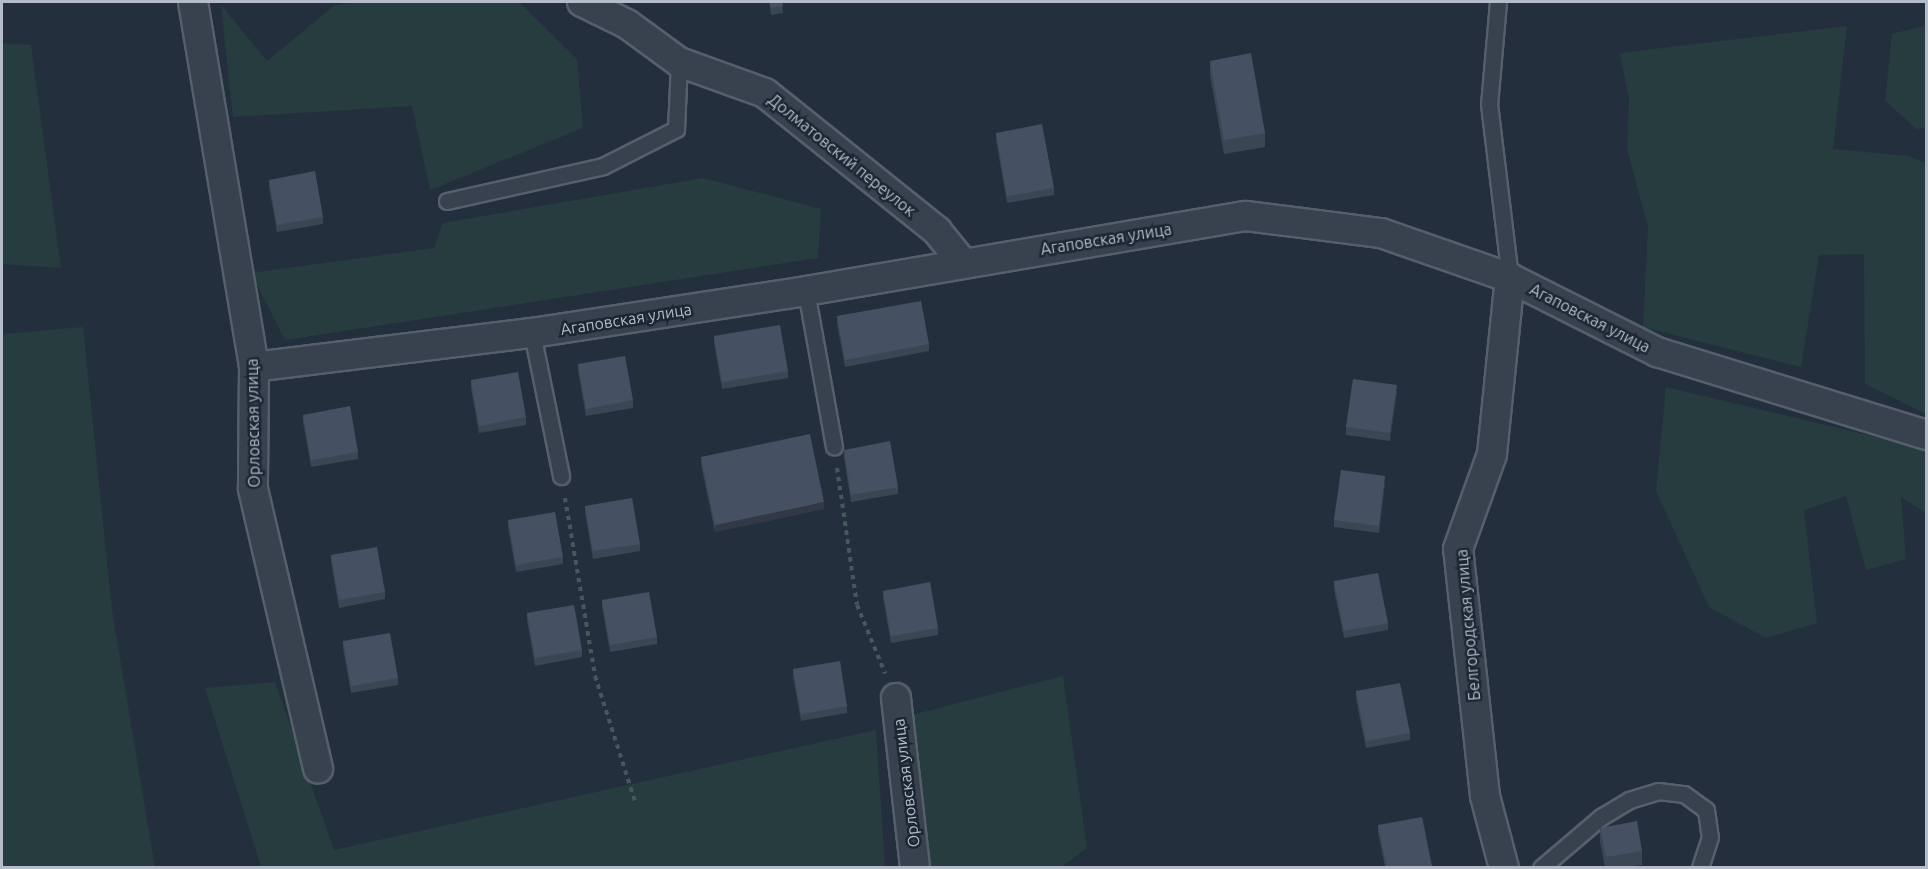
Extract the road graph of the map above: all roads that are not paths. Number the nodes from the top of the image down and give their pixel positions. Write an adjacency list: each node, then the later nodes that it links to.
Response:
1 (193, 2): 10 (street, Орловская улица)
2 (582, 2): 4 (street, Долматовский переулок)
3 (1498, 2): 7 (lane)
4 (679, 62): 5 (lane); 6 (street, Долматовский переулок)
5 (447, 201)
6 (962, 262): 7 (street, Агаповская улица); 8 (street, Агаповская улица)
7 (1510, 278): 11 (street, Агаповская улица); 17 (street, Белгородская улица)
8 (806, 291): 9 (street, Агаповская улица); 12 (lane)
9 (532, 333): 10 (street, Агаповская улица); 13 (lane)
10 (254, 367): 15 (street, Орловская улица)
11 (1926, 435)
12 (834, 447)
13 (561, 476)
14 (896, 698): 16 (street, Орловская улица)
15 (318, 769)
16 (915, 867)
17 (1504, 867)
18 (1541, 867): 19 (lane)
19 (1700, 867)

